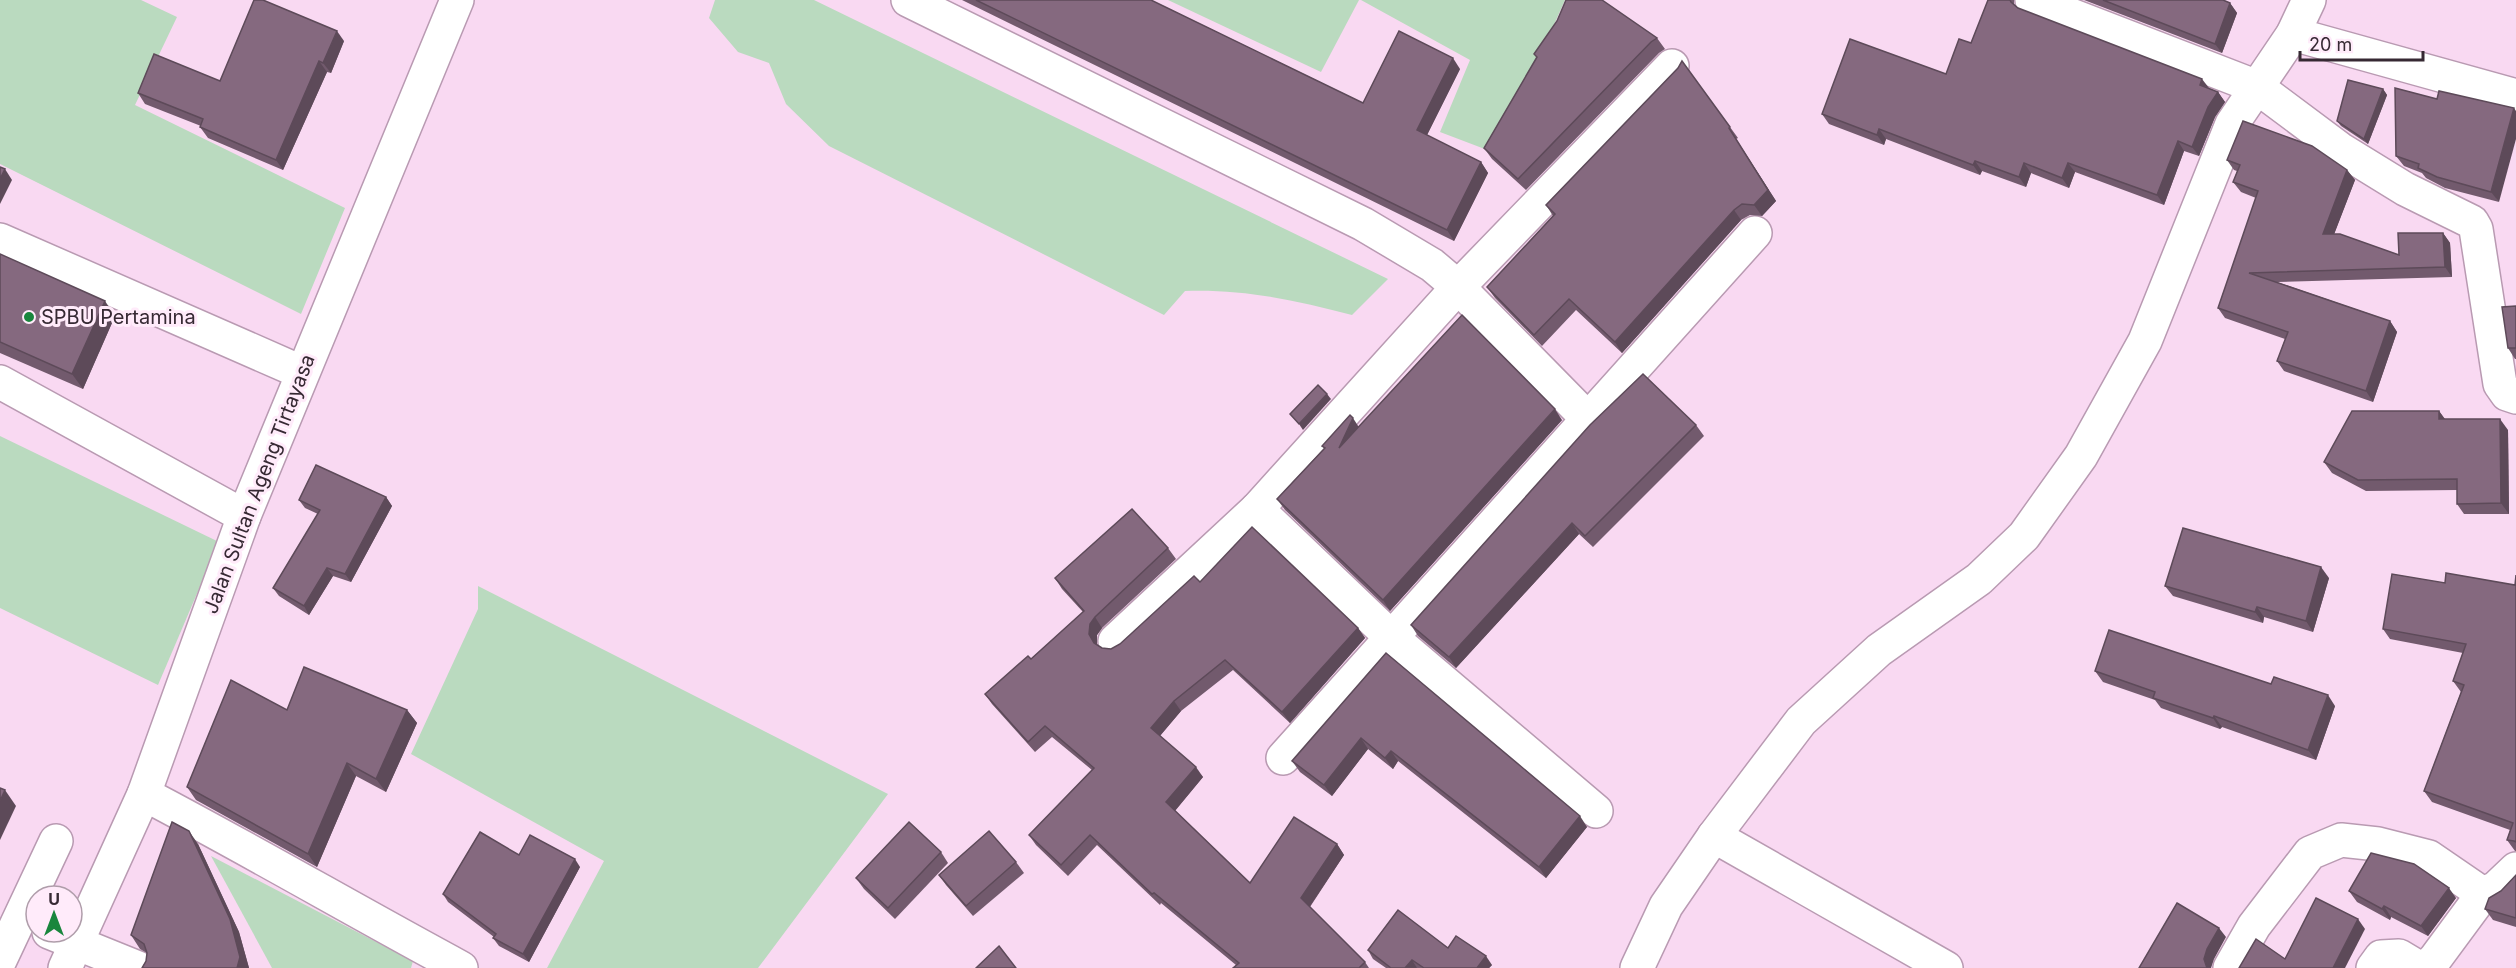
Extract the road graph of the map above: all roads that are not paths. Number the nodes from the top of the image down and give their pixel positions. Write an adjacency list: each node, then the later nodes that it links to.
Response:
1 (457, 0): 12 (street, Jalan Sultan Ageng Tirtayasa)
2 (908, 0): 11 (street)
3 (2032, 0): 7 (street)
4 (2309, 0): 5 (street)
5 (2293, 34): 7 (street); 8 (street)
6 (1672, 66): 11 (street)
7 (2257, 87): 14 (street); 23 (street)
8 (2516, 96)
9 (1755, 233): 15 (street)
10 (0, 240): 12 (street)
11 (1458, 287): 15 (street); 16 (street)
12 (301, 372): 17 (street, Jalan Sultan Ageng Tirtayasa)
13 (0, 382): 17 (street)
14 (2516, 397)
15 (1588, 419): 18 (street)
16 (1257, 509): 18 (street); 19 (street)
17 (244, 516): 21 (street, Jalan Sultan Ageng Tirtayasa)
18 (1391, 637): 20 (street); 22 (street)
19 (1115, 641)
20 (1283, 758)
21 (152, 798): 27 (street, Jalan Sultan Ageng Tirtayasa); 33 (street)
22 (1596, 811)
23 (1714, 836): 34 (street); 35 (street)
24 (56, 841): 26 (street)
25 (2516, 869): 28 (street)
26 (52, 884)
27 (84, 888)
28 (2483, 894): 36 (street); 38 (street)
29 (32, 944): 31 (street)
30 (70, 944): 32 (street)
31 (0, 960)
32 (132, 966)
33 (461, 968)
34 (1637, 968)
35 (1946, 968)
36 (2230, 968)
37 (2373, 968): 38 (street)
38 (2420, 968)

